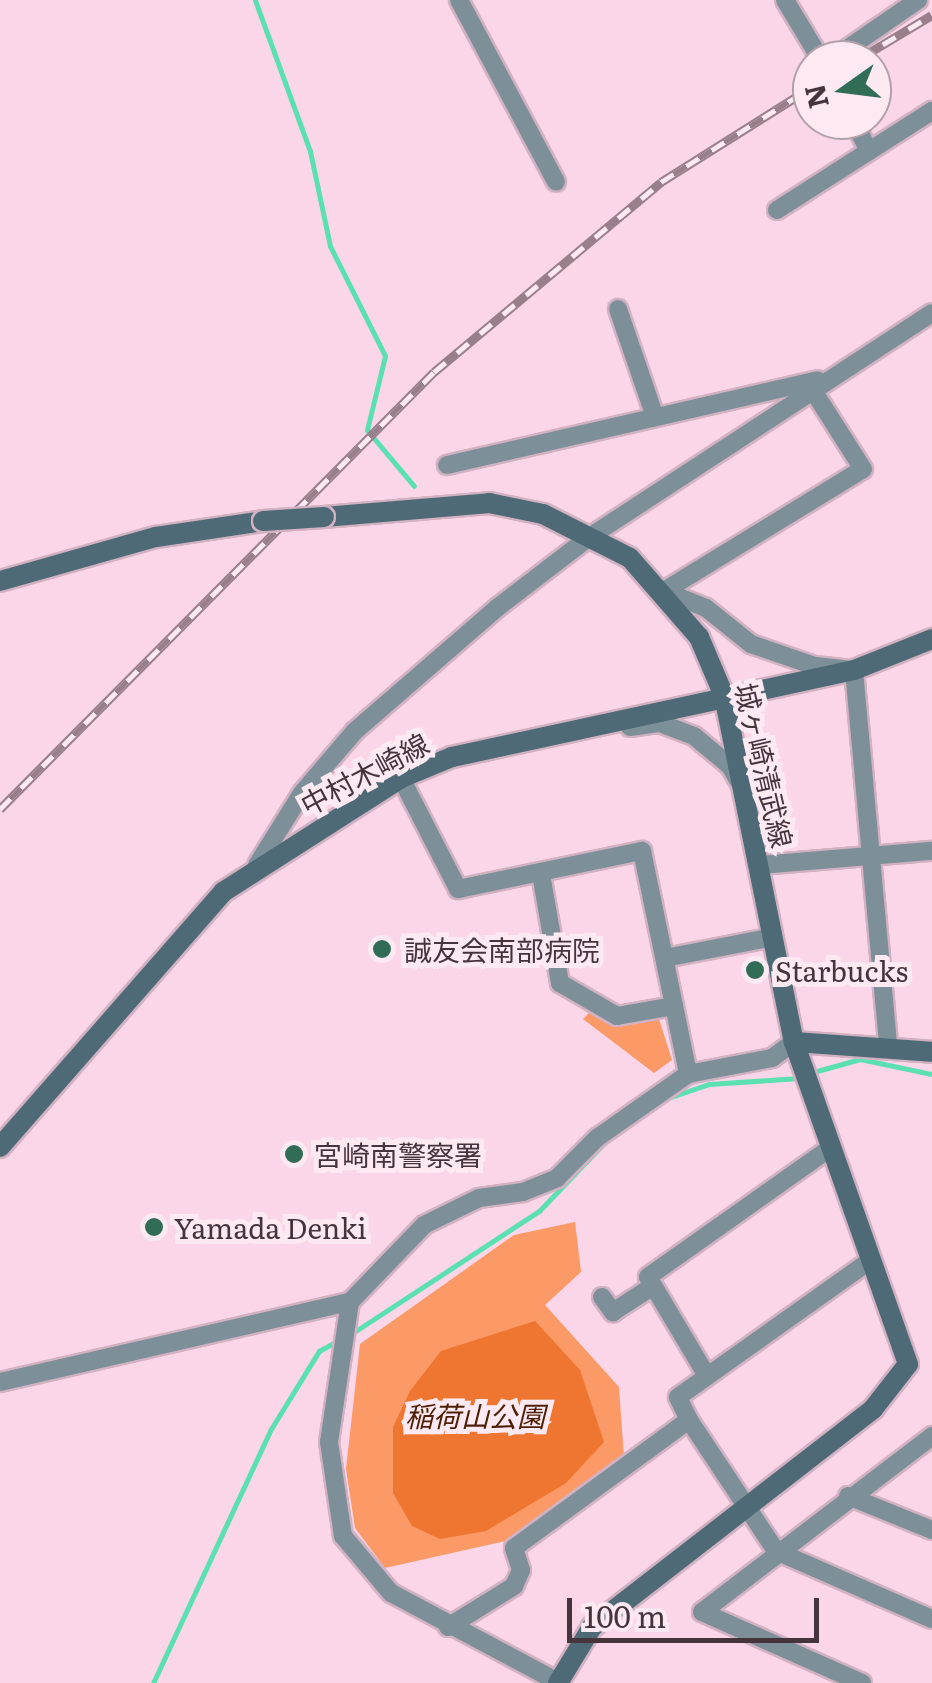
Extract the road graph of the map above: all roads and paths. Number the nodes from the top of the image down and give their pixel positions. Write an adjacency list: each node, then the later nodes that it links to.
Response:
1 (458, 0): 9 (street)
2 (785, 0): 4 (street)
3 (918, 0): 5 (street)
4 (809, 40)
5 (860, 40)
6 (932, 111): 8 (street)
7 (863, 140): 8 (street)
8 (869, 151): 10 (street)
9 (556, 182)
10 (777, 210)
11 (618, 309): 14 (street)
12 (932, 313): 13 (street)
13 (820, 383): 14 (street); 16 (street); 18 (street)
14 (655, 418): 15 (street)
15 (446, 465)
16 (591, 536): 17 (main road, 城ヶ崎清武線, bridge); 18 (main road, 城ヶ崎清武線); 28 (street)
17 (0, 581)
18 (664, 591): 20 (street); 21 (main road, 城ヶ崎清武線)
19 (932, 639): 20 (main road, 中村木崎線)
20 (854, 670): 21 (main road, 中村木崎線); 26 (street)
21 (724, 696): 22 (main road, 中村木崎線); 24 (main road, 城ヶ崎清武線)
22 (588, 726): 23 (main road, 中村木崎線); 24 (street)
23 (401, 778): 28 (main road, 中村木崎線); 29 (street)
24 (748, 797): 27 (main road, 城ヶ崎清武線)
25 (932, 852): 26 (street)
26 (873, 856): 27 (street); 34 (street)
27 (760, 865): 30 (main road, 城ヶ崎清武線)
28 (256, 866): 37 (main road, 中村木崎線)
29 (540, 874): 31 (street); 32 (street)
30 (773, 937): 31 (street); 33 (main road, 城ヶ崎清武線)
31 (665, 958): 32 (street)
32 (674, 1006): 36 (street)
33 (794, 1042): 34 (main road); 36 (street); 38 (main road, 城ヶ崎清武線)
34 (888, 1046): 35 (main road)
35 (932, 1052)
36 (688, 1074): 42 (street)
37 (0, 1147)
38 (829, 1149): 39 (main road, 城ヶ崎清武線); 40 (street)
39 (872, 1260): 43 (street); 48 (main road, 城ヶ崎清武線)
40 (654, 1286): 41 (street); 43 (street)
41 (602, 1297)
42 (350, 1302): 44 (street); 52 (street)
43 (707, 1376): 45 (street)
44 (0, 1382)
45 (689, 1420): 48 (street); 52 (street)
46 (932, 1436): 47 (street)
47 (848, 1496): 49 (street); 50 (street)
48 (746, 1507): 50 (street); 53 (main road, 城ヶ崎清武線)
49 (932, 1530)
50 (776, 1551): 51 (street); 54 (street)
51 (932, 1618)
52 (448, 1628): 53 (street)
53 (560, 1683)
54 (862, 1683)

